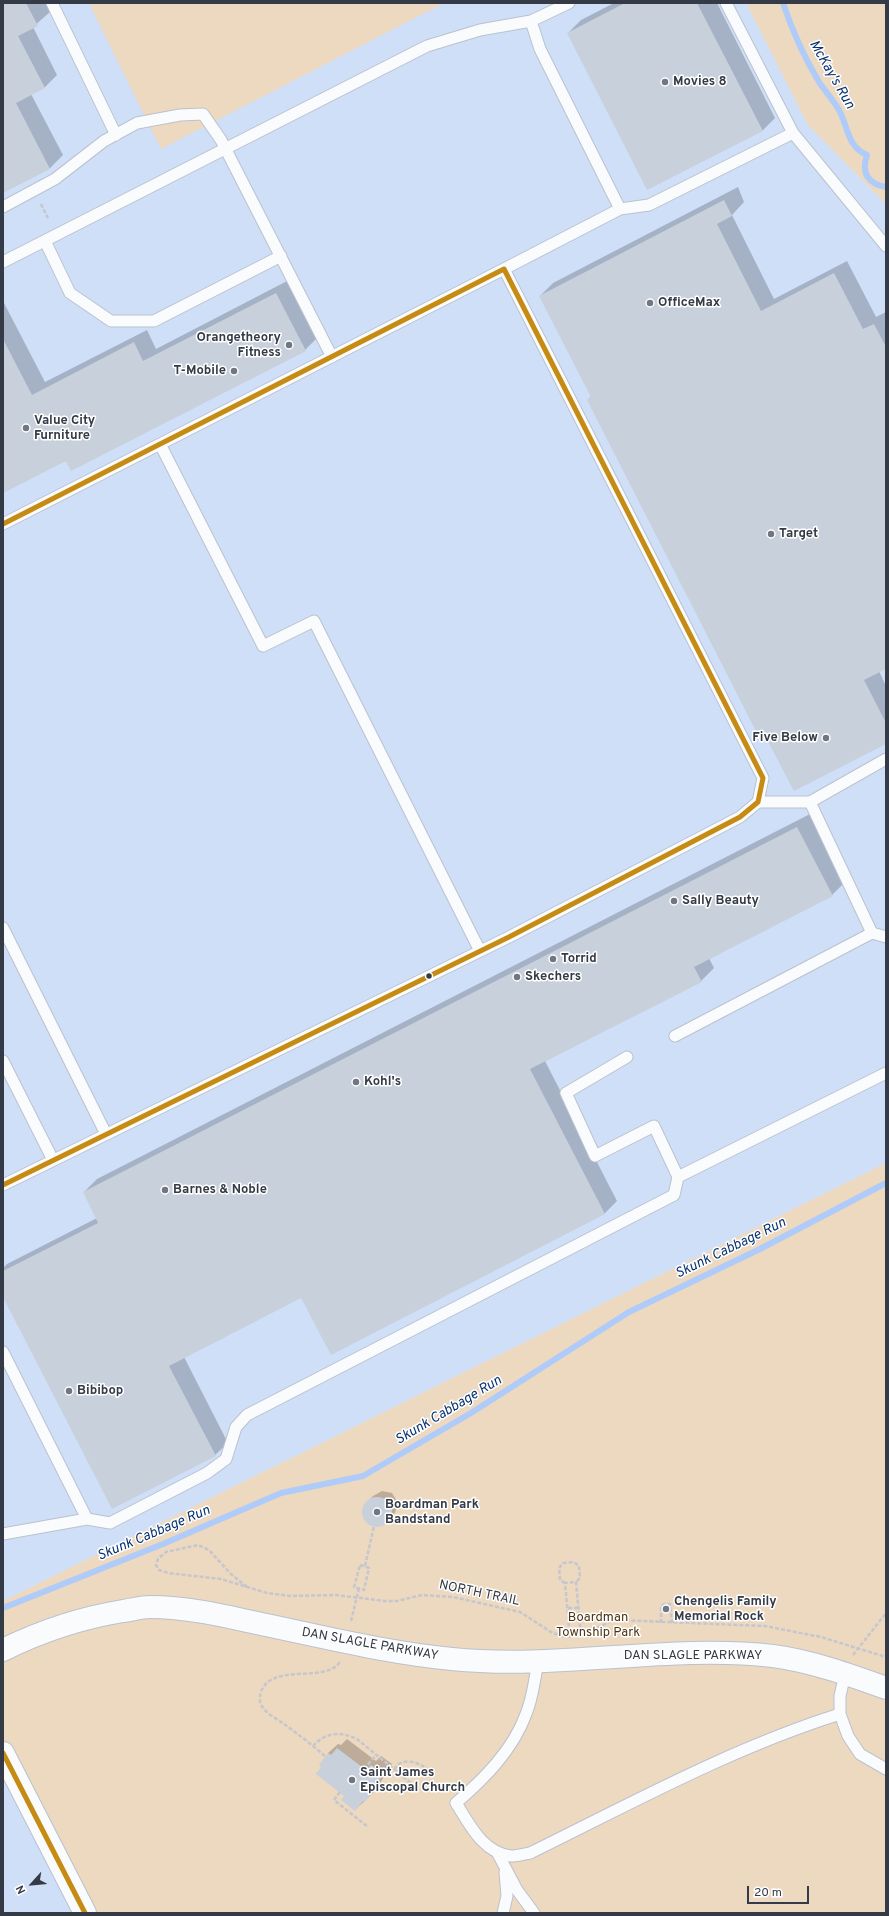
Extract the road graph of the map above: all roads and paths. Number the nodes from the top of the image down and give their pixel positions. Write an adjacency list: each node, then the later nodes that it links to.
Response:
1 (52, 3): 6 (lane)
2 (569, 3): 4 (lane)
3 (726, 3): 5 (lane)
4 (531, 21): 7 (lane); 10 (lane)
5 (793, 133): 10 (lane); 13 (lane)
6 (116, 135): 7 (lane); 9 (lane)
7 (225, 148): 12 (lane); 14 (lane)
8 (39, 200): 11 (path)
9 (3, 207)
10 (620, 209): 16 (lane)
11 (48, 218)
12 (45, 241): 14 (lane); 15 (lane)
13 (886, 246)
14 (281, 256): 17 (lane)
15 (3, 262)
16 (504, 269): 17 (lane); 21 (lane)
17 (332, 357): 18 (lane)
18 (160, 444): 19 (lane); 26 (lane)
19 (3, 524)
20 (886, 760): 22 (lane)
21 (758, 802): 22 (lane); 26 (lane)
22 (810, 802): 24 (lane)
23 (3, 928): 31 (lane)
24 (872, 933): 25 (lane); 27 (lane)
25 (886, 937)
26 (480, 951): 31 (lane)
27 (674, 1036)
28 (627, 1057): 33 (lane)
29 (3, 1061): 32 (lane)
30 (886, 1073): 33 (lane)
31 (106, 1134): 32 (lane)
32 (53, 1160): 34 (lane)
33 (678, 1177): 36 (lane)
34 (3, 1185)
35 (3, 1352): 36 (lane)
36 (87, 1519): 38 (lane)
37 (374, 1526): 39 (path)
38 (3, 1534)
39 (364, 1566): 43 (path); 43 (path)
40 (576, 1582): 41 (path); 41 (path); 46 (path)
41 (565, 1583): 45 (path)
42 (247, 1587): 42 (path, NORTH TRAIL); 44 (path, NORTH TRAIL)
43 (359, 1588): 44 (path)
44 (357, 1597): 48 (path); 52 (path, NORTH TRAIL)
45 (568, 1608): 46 (path); 52 (path)
46 (578, 1608): 51 (path)
47 (886, 1613): 53 (path)
48 (350, 1622)
49 (661, 1623): 50 (path, NORTH TRAIL); 50 (path); 51 (path, NORTH TRAIL)
50 (672, 1623): 53 (path, NORTH TRAIL)
51 (581, 1636): 52 (path, NORTH TRAIL)
52 (570, 1638)
53 (857, 1647): 56 (path, NORTH TRAIL); 58 (path)
54 (3, 1650): 57 (street, DAN SLAGLE PARKWAY)
55 (342, 1656): 61 (path)
56 (886, 1657)
57 (538, 1660): 58 (street, DAN SLAGLE PARKWAY); 72 (lane)
58 (845, 1674): 59 (street, DAN SLAGLE PARKWAY); 60 (lane)
59 (886, 1688)
60 (840, 1714): 66 (lane); 72 (lane)
61 (312, 1746): 63 (path); 64 (path)
62 (3, 1752): 75 (street)
63 (376, 1755): 65 (path); 67 (path)
64 (325, 1756)
65 (364, 1769)
66 (886, 1769)
67 (394, 1770): 68 (path); 69 (path)
68 (433, 1776)
69 (417, 1788)
70 (340, 1792): 71 (path)
71 (368, 1827)
72 (496, 1852): 73 (lane)
73 (505, 1868): 74 (lane); 76 (lane)
74 (532, 1912)
75 (85, 1913)
76 (503, 1913)

